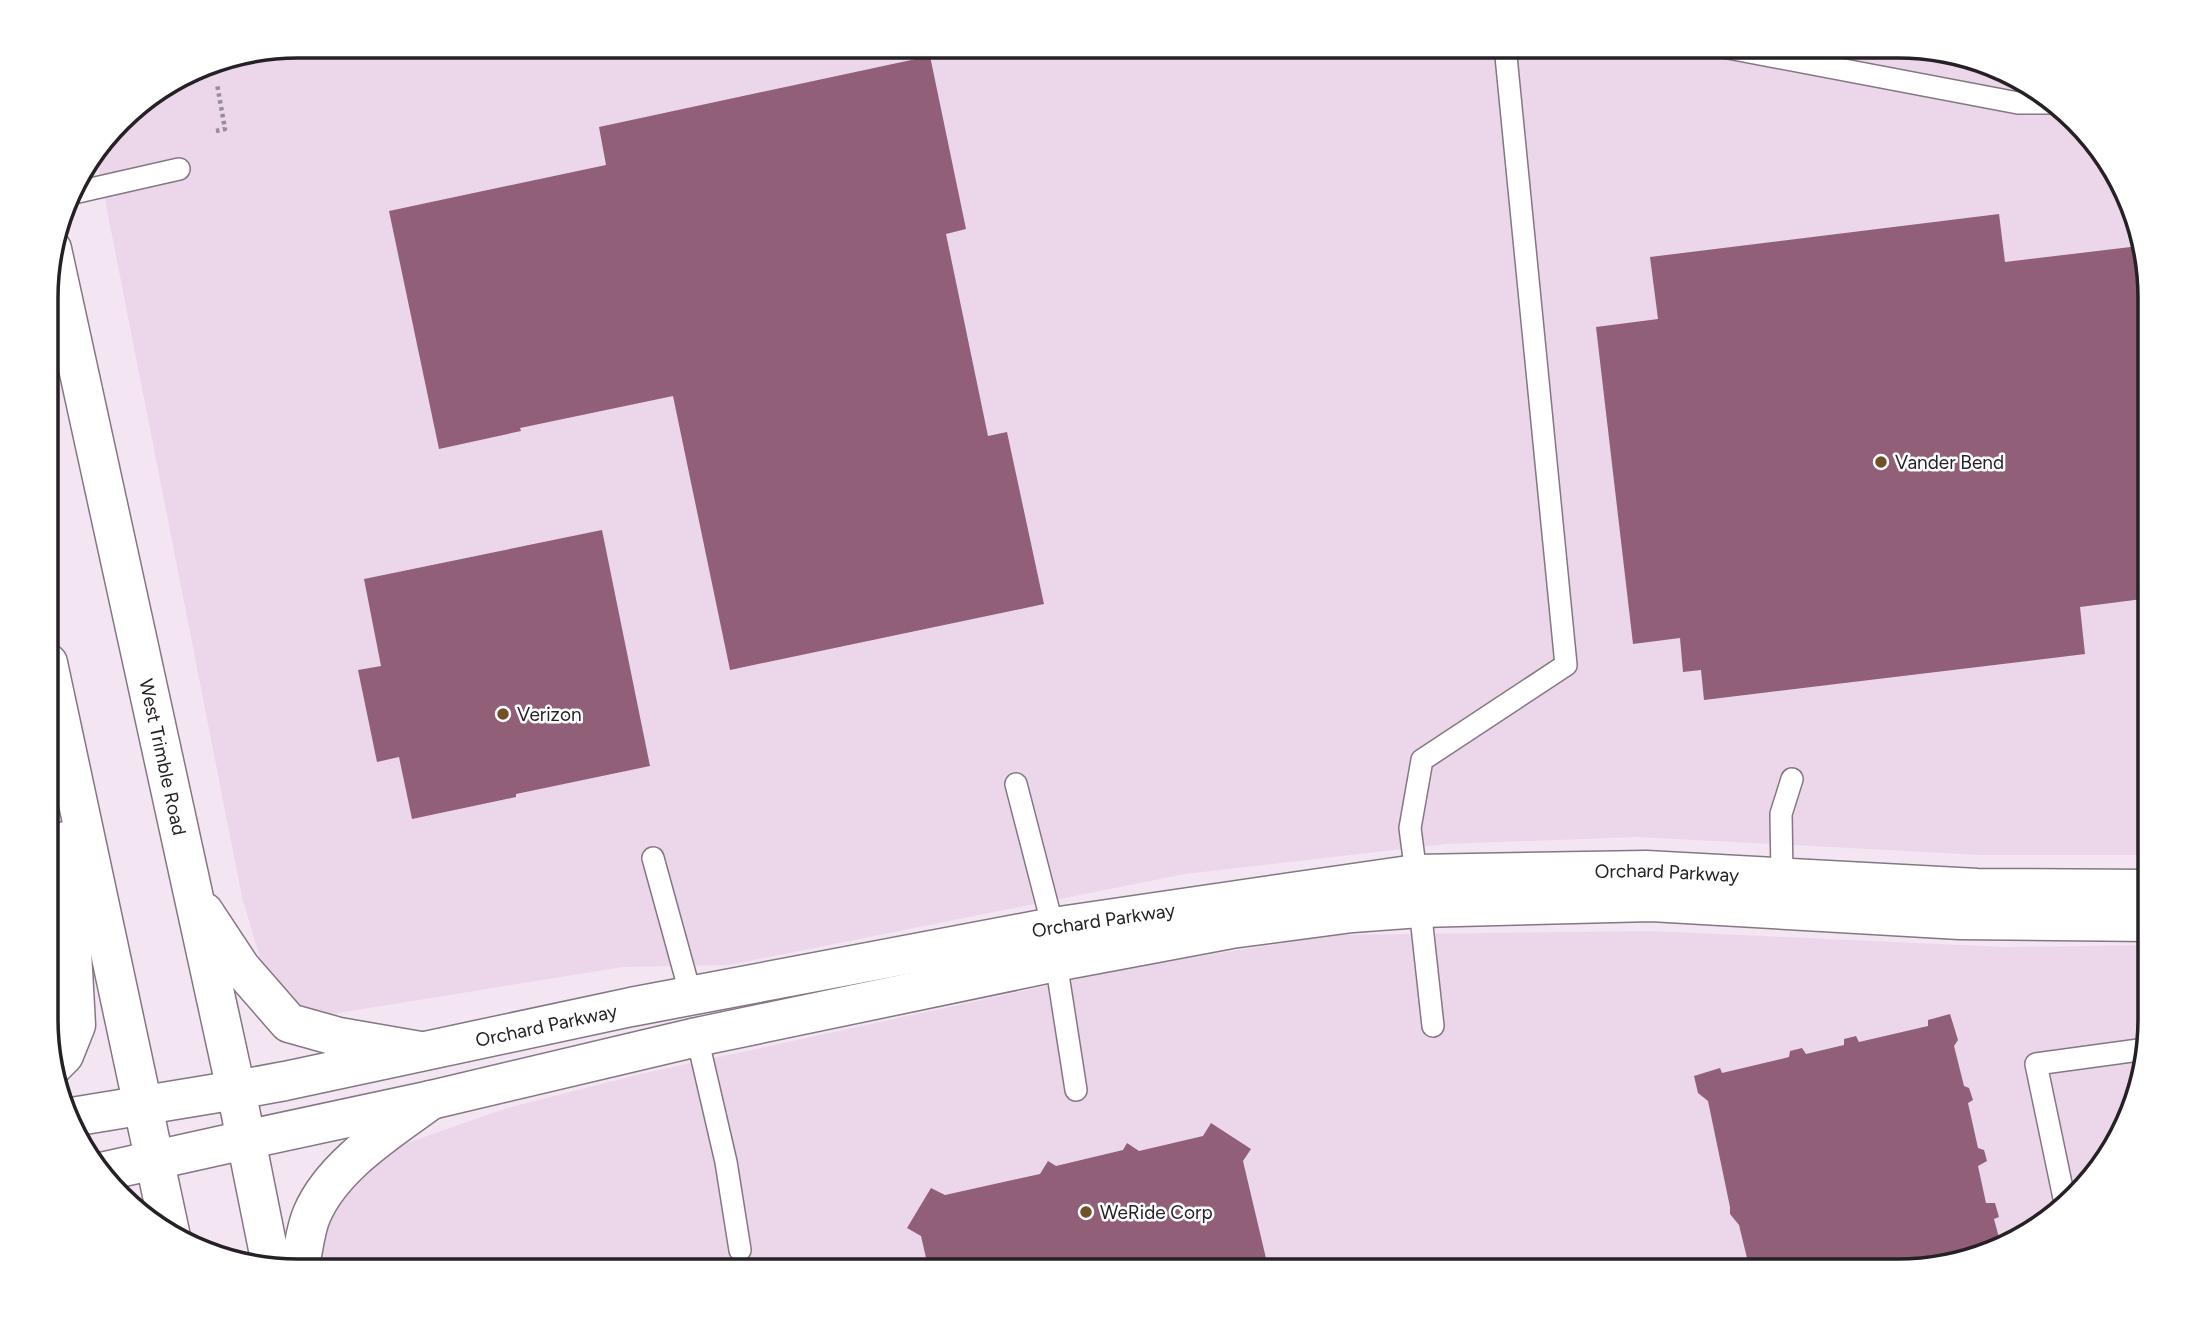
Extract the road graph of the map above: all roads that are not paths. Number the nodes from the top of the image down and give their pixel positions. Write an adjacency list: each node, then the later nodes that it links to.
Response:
1 (1506, 58): 12 (lane)
2 (1781, 58): 3 (lane)
3 (2038, 103)
4 (179, 169): 5 (lane)
5 (84, 191)
6 (59, 281): 14 (main road, West Trimble Road)
7 (58, 713): 22 (main road); 26 (main road)
8 (1793, 779): 13 (lane)
9 (1016, 784): 16 (lane)
10 (653, 858): 17 (lane)
11 (2138, 889): 13 (main road, Orchard Parkway)
12 (1418, 891): 13 (main road, Orchard Parkway); 16 (main road, Orchard Parkway); 18 (lane)
13 (1781, 893): 15 (main road, Orchard Parkway)
14 (194, 897): 21 (main road); 23 (main road, West Trimble Road)
15 (2138, 922)
16 (1054, 945): 17 (main road, Orchard Parkway); 19 (main road, Orchard Parkway); 24 (lane)
17 (691, 996): 19 (main road); 21 (main road, Orchard Parkway)
18 (1433, 1026)
19 (697, 1037): 25 (main road, Orchard Parkway); 33 (lane)
20 (2136, 1050): 31 (lane)
21 (420, 1051): 23 (main road, Orchard Parkway)
22 (61, 1058)
23 (236, 1090): 26 (main road, Orchard Parkway); 28 (main road, West Trimble Road)
24 (1076, 1090)
25 (431, 1100): 28 (main road, Orchard Parkway); 35 (main road)
26 (142, 1105): 27 (main road, Orchard Parkway); 29 (main road)
27 (78, 1116)
28 (246, 1140): 29 (main road, Orchard Parkway); 34 (main road, West Trimble Road)
29 (154, 1160): 30 (main road, Orchard Parkway); 32 (main road)
30 (111, 1170)
31 (2063, 1193)
32 (167, 1220)
33 (740, 1250)
34 (270, 1257)
35 (301, 1259)

